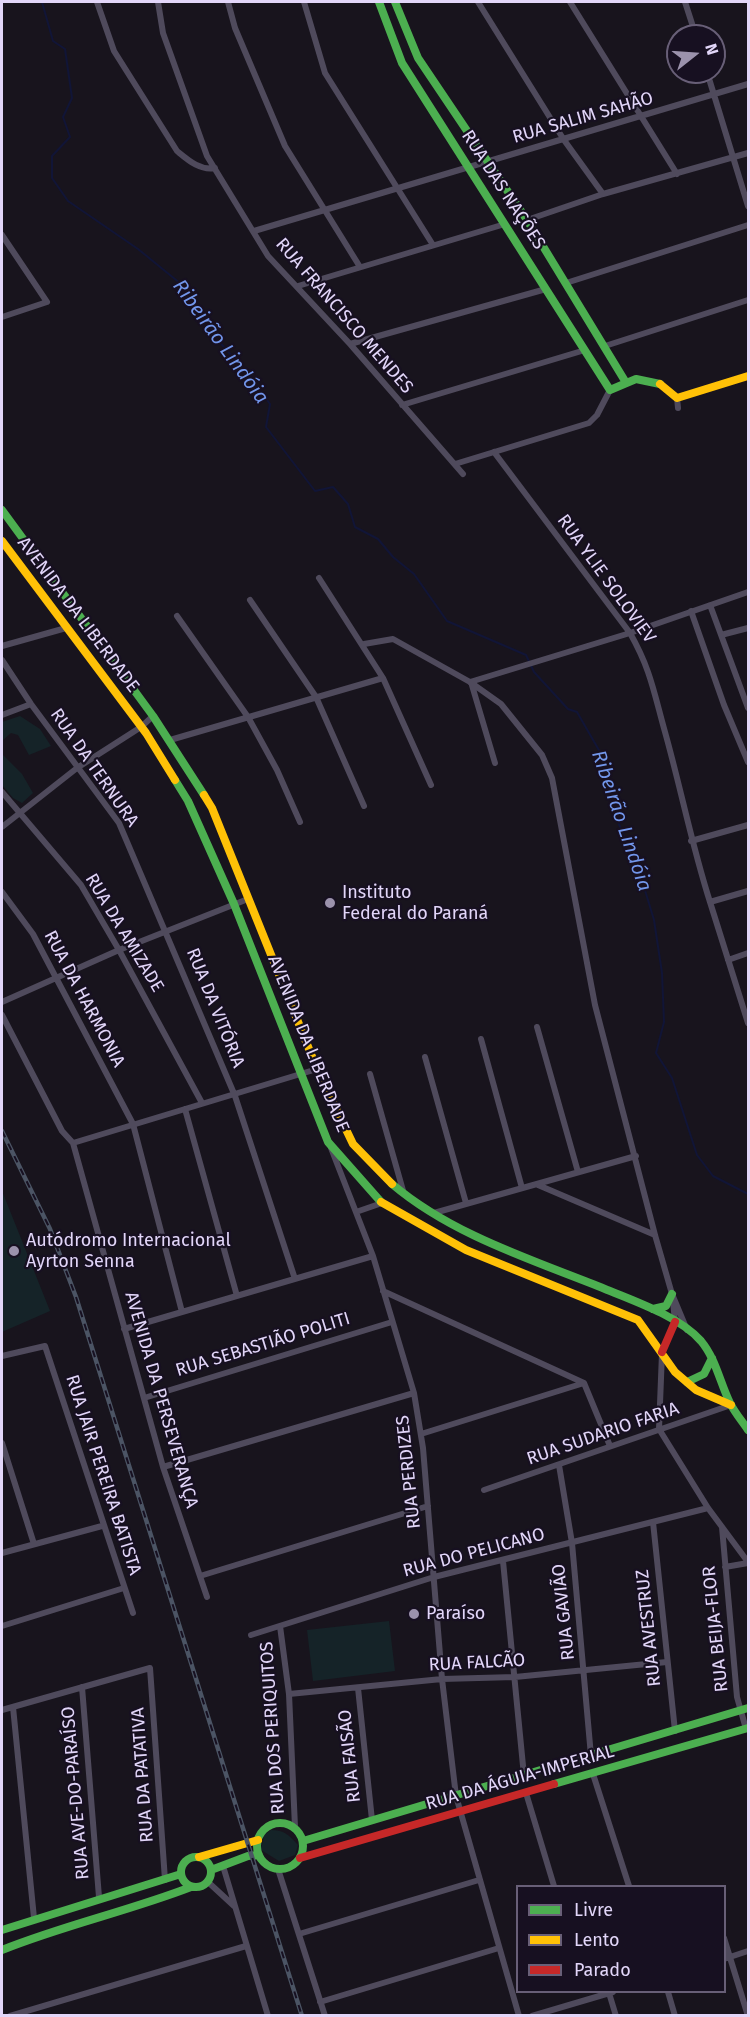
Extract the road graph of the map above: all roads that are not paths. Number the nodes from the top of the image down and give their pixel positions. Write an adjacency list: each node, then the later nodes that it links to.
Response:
1 (98, 2): 20 (street)
2 (158, 2): 20 (street, RUA FRANCISCO MENDES)
3 (228, 2): 25 (street)
4 (304, 2): 22 (street)
5 (379, 2): 19 (street, RUA DAS NAÇÕES)
6 (394, 2): 18 (street, RUA DAS NAÇÕES)
7 (478, 2): 15 (street)
8 (570, 2): 14 (street)
9 (686, 2): 10 (street)
10 (692, 24)
11 (711, 84): 13 (street)
12 (748, 84): 13 (street, RUA SALIM SAHÃO)
13 (714, 94): 14 (street, RUA SALIM SAHÃO); 17 (street)
14 (643, 116): 15 (street, RUA SALIM SAHÃO); 21 (street)
15 (564, 140): 18 (street, RUA SALIM SAHÃO); 23 (street)
16 (748, 153): 17 (street)
17 (734, 158): 21 (street); 24 (street)
18 (489, 161): 19 (street, RUA SALIM SAHÃO); 26 (street, RUA DAS NAÇÕES)
19 (469, 167): 22 (street, RUA SALIM SAHÃO); 27 (street, RUA DAS NAÇÕES)
20 (215, 168): 29 (street, RUA FRANCISCO MENDES)
21 (677, 174): 23 (street)
22 (398, 188): 25 (street, RUA SALIM SAHÃO); 31 (street)
23 (603, 194): 26 (street)
24 (748, 206)
25 (325, 209): 29 (street, RUA SALIM SAHÃO); 32 (street)
26 (527, 220): 33 (street, RUA DAS NAÇÕES)
27 (506, 224): 31 (street); 35 (street, RUA DAS NAÇÕES)
28 (748, 225): 33 (street)
29 (254, 231): 34 (street, RUA FRANCISCO MENDES)
30 (2, 234): 37 (street)
31 (433, 245): 32 (street)
32 (360, 267): 34 (street)
33 (566, 284): 39 (street, RUA DAS NAÇÕES)
34 (298, 286): 38 (street, RUA FRANCISCO MENDES)
35 (546, 289): 38 (street); 40 (street, RUA DAS NAÇÕES)
36 (748, 300): 39 (street)
37 (2, 316)
38 (350, 344): 47 (street, RUA FRANCISCO MENDES)
39 (604, 346): 41 (street, RUA DAS NAÇÕES)
40 (585, 350): 42 (street, RUA DAS NAÇÕES); 47 (street)
41 (612, 359): 42 (street); 44 (street, RUA DAS NAÇÕES)
42 (597, 368): 45 (street, RUA DAS NAÇÕES)
43 (748, 376): 46 (street)
44 (625, 381): 45 (street); 46 (street)
45 (610, 390): 49 (street)
46 (677, 398): 48 (street)
47 (402, 405): 50 (street, RUA FRANCISCO MENDES)
48 (678, 408)
49 (494, 452): 50 (street); 62 (street, RUA YLIE SOLOVIEV)
50 (455, 464): 51 (street, RUA FRANCISCO MENDES)
51 (463, 474)
52 (2, 510): 74 (street, AVENIDA DA LIBERDADE)
53 (2, 541): 60 (street, AVENIDA DA LIBERDADE)
54 (319, 578): 64 (street)
55 (748, 591): 57 (street)
56 (250, 600): 69 (street)
57 (710, 604): 58 (street); 63 (street)
58 (691, 611): 62 (street); 78 (street)
59 (177, 616): 75 (street)
60 (66, 628): 65 (street); 76 (street, AVENIDA DA LIBERDADE)
61 (748, 628): 63 (street)
62 (630, 633): 68 (street); 88 (street, RUA YLIE SOLOVIEV)
63 (721, 635): 70 (street)
64 (364, 644): 67 (street); 68 (street)
65 (2, 646)
66 (2, 660): 71 (street, RUA DA TERNURA)
67 (383, 678): 69 (street); 81 (street)
68 (470, 681): 79 (street); 114 (street)
69 (316, 697): 75 (street); 83 (street)
70 (747, 698): 72 (street)
71 (31, 704): 73 (street); 80 (street, RUA DA TERNURA)
72 (748, 708)
73 (2, 715)
74 (153, 716): 76 (street); 77 (street, AVENIDA DA LIBERDADE)
75 (248, 717): 77 (street); 85 (street)
76 (141, 727): 80 (street); 93 (street, AVENIDA DA LIBERDADE)
77 (170, 740): 91 (street, AVENIDA DA LIBERDADE)
78 (748, 762)
79 (495, 763)
80 (77, 768): 84 (street); 94 (street, RUA DA TERNURA)
81 (431, 785)
82 (2, 792): 84 (street, RUA DA AMIZADE)
83 (364, 806)
84 (21, 812): 87 (street); 95 (street, RUA DA AMIZADE)
85 (300, 822)
86 (748, 825): 88 (street)
87 (2, 826)
88 (691, 841): 92 (street, RUA YLIE SOLOVIEV)
89 (748, 891): 92 (street)
90 (2, 892): 98 (street, RUA DA HARMONIA)
91 (248, 899): 93 (street); 105 (street, AVENIDA DA LIBERDADE)
92 (710, 902): 97 (street, RUA YLIE SOLOVIEV)
93 (234, 904): 94 (street); 107 (street, AVENIDA DA LIBERDADE)
94 (167, 932): 95 (street); 108 (street, RUA DA VITÓRIA)
95 (119, 950): 98 (street); 109 (street, RUA DA AMIZADE)
96 (748, 953): 97 (street)
97 (728, 960): 101 (street, RUA YLIE SOLOVIEV)
98 (57, 977): 99 (street); 111 (street, RUA DA HARMONIA)
99 (2, 1002)
100 (2, 1015): 113 (street, AVENIDA DA PERSEVERANÇA)
101 (747, 1018)
102 (537, 1027): 115 (street)
103 (481, 1039): 117 (street)
104 (425, 1057): 120 (street)
105 (317, 1069): 107 (street, RUA DA VITÓRIA); 118 (street, AVENIDA DA LIBERDADE)
106 (370, 1074): 118 (street)
107 (302, 1076): 108 (street, RUA DA VITÓRIA); 112 (street, AVENIDA DA LIBERDADE)
108 (235, 1095): 109 (street, RUA DA VITÓRIA); 125 (street)
109 (202, 1103): 110 (street, RUA DA VITÓRIA)
110 (185, 1109): 111 (street, RUA DA VITÓRIA); 128 (street)
111 (133, 1124): 113 (street, RUA DA VITÓRIA); 130 (street, RUA DA HARMONIA)
112 (328, 1142): 119 (street, AVENIDA DA LIBERDADE); 121 (street, RUA PERDIZES)
113 (73, 1143): 133 (street, AVENIDA DA PERSEVERANÇA)
114 (636, 1156): 115 (street); 123 (street)
115 (578, 1172): 116 (street)
116 (538, 1185): 117 (street); 123 (street)
117 (522, 1188): 120 (street)
118 (404, 1194): 122 (street, AVENIDA DA LIBERDADE)
119 (382, 1203): 121 (street); 135 (street, AVENIDA DA LIBERDADE)
120 (466, 1203): 122 (street)
121 (356, 1212): 124 (street, RUA PERDIZES)
122 (433, 1213): 129 (street, AVENIDA DA LIBERDADE)
123 (655, 1235): 127 (street)
124 (373, 1256): 125 (street); 126 (street, RUA PERDIZES)
125 (295, 1279): 128 (street)
126 (383, 1291): 131 (street, RUA PERDIZES); 139 (street)
127 (672, 1294): 129 (street); 132 (street); 134 (street)
128 (237, 1296): 130 (street)
129 (653, 1309): 132 (street, AVENIDA DA LIBERDADE)
130 (182, 1312): 133 (street)
131 (392, 1322): 140 (street, RUA PERDIZES); 141 (street, RUA SEBASTIÃO POLITI)
132 (675, 1322): 134 (street, AVENIDA DA LIBERDADE); 135 (street)
133 (124, 1329): 141 (street, AVENIDA DA PERSEVERANÇA)
134 (687, 1330): 137 (street, AVENIDA DA LIBERDADE)
135 (662, 1352): 138 (street, AVENIDA DA LIBERDADE); 143 (street)
136 (2, 1356): 154 (street, RUA JAIR PEREIRA BATISTA)
137 (712, 1357): 138 (street); 142 (street, AVENIDA DA LIBERDADE)
138 (687, 1382): 142 (street, AVENIDA DA LIBERDADE)
139 (584, 1383): 145 (street); 147 (street)
140 (414, 1393): 145 (street, RUA PERDIZES); 149 (street)
141 (144, 1398): 149 (street, AVENIDA DA PERSEVERANÇA)
142 (731, 1405): 143 (street, RUA SUDARIO FARIA); 144 (street, AVENIDA DA LIBERDADE)
143 (659, 1429): 147 (street, RUA SUDARIO FARIA); 152 (street)
144 (748, 1430)
145 (421, 1434): 151 (street, RUA PERDIZES)
146 (2, 1443): 157 (street)
147 (610, 1446): 148 (street, RUA SUDARIO FARIA)
148 (559, 1465): 150 (street, RUA SUDARIO FARIA); 156 (street, RUA GAVIÃO)
149 (163, 1467): 162 (street, AVENIDA DA PERSEVERANÇA)
150 (484, 1490)
151 (428, 1506): 162 (street); 163 (street, RUA PERDIZES)
152 (708, 1508): 153 (street, RUA DO PELICANO); 155 (street)
153 (653, 1522): 156 (street, RUA DO PELICANO); 170 (street, RUA AVESTRUZ)
154 (102, 1526): 157 (street); 164 (street, RUA JAIR PEREIRA BATISTA)
155 (722, 1526): 160 (street); 161 (street, RUA BEIJA-FLOR)
156 (572, 1543): 159 (street, RUA DO PELICANO); 171 (street, RUA GAVIÃO)
157 (34, 1544): 158 (street)
158 (2, 1553)
159 (503, 1561): 163 (street, RUA DO PELICANO); 172 (street)
160 (748, 1562): 161 (street)
161 (725, 1567): 178 (street, RUA BEIJA-FLOR)
162 (200, 1576): 165 (street, AVENIDA DA PERSEVERANÇA)
163 (434, 1577): 168 (street, RUA DO PELICANO); 173 (street, RUA PERDIZES)
164 (124, 1588): 166 (street, RUA JAIR PEREIRA BATISTA); 167 (street)
165 (207, 1597)
166 (134, 1613)
167 (2, 1626)
168 (280, 1626): 169 (street, RUA DO PELICANO); 176 (street, RUA DOS PERIQUITOS)
169 (251, 1635)
170 (667, 1662): 171 (street, RUA FALCÃO); 181 (street, RUA AVESTRUZ)
171 (585, 1670): 172 (street, RUA FALCÃO); 182 (street, RUA GAVIÃO)
172 (515, 1677): 173 (street, RUA FALCÃO); 184 (street)
173 (442, 1679): 175 (street, RUA FALCÃO); 186 (street, RUA PERDIZES)
174 (82, 1687): 177 (street); 199 (street, RUA DA PATATIVA); 205 (street, RUA AVE-DO-PARAÍSO)
175 (358, 1688): 176 (street, RUA FALCÃO); 188 (street, RUA FAISÃO)
176 (289, 1694): 189 (street, RUA DOS PERIQUITOS)
177 (13, 1707): 179 (street); 207 (street)
178 (745, 1709): 180 (street, RUA BEIJA-FLOR); 181 (street, RUA DA ÁGUIA-IMPERIAL)
179 (2, 1710)
180 (747, 1728): 183 (street, RUA DA ÁGUIA-IMPERIAL)
181 (675, 1731): 182 (street, RUA DA ÁGUIA-IMPERIAL)
182 (591, 1757): 184 (street, RUA DA ÁGUIA-IMPERIAL)
183 (593, 1774): 185 (street, RUA DA ÁGUIA-IMPERIAL); 203 (street)
184 (524, 1776): 186 (street, RUA DA ÁGUIA-IMPERIAL)
185 (526, 1793): 187 (street, RUA DA ÁGUIA-IMPERIAL); 202 (street)
186 (456, 1796): 187 (street, RUA PERDIZES); 188 (street, RUA DA ÁGUIA-IMPERIAL)
187 (460, 1812): 194 (street, RUA DA ÁGUIA-IMPERIAL); 200 (street, RUA PERDIZES)
188 (372, 1820): 191 (street, RUA DA ÁGUIA-IMPERIAL)
189 (295, 1827): 190 (street); 191 (street)
190 (258, 1840): 192 (street); 193 (street)
191 (303, 1841): 194 (street)
192 (259, 1855): 195 (street); 196 (street)
193 (199, 1857): 197 (street); 198 (street)
194 (300, 1858): 196 (street)
195 (223, 1866): 197 (street); 206 (street)
196 (278, 1869): 209 (street)
197 (211, 1870): 201 (street)
198 (181, 1874): 199 (street); 204 (street)
199 (165, 1880): 205 (street)
200 (479, 1880): 209 (street); 211 (street, RUA PERDIZES)
201 (208, 1882): 204 (street); 206 (street)
202 (553, 1885)
203 (628, 1885)
204 (192, 1887): 212 (street)
205 (99, 1897): 207 (street)
206 (234, 1906): 210 (street)
207 (34, 1918): 208 (street)
208 (2, 1930)
209 (299, 1934): 219 (street)
210 (246, 1947): 221 (street); 222 (street)
211 (499, 1948): 219 (street); 224 (street, RUA PERDIZES)
212 (2, 1950)
213 (748, 1952): 214 (street)
214 (728, 1958): 228 (street)
215 (603, 1993): 218 (street)
216 (611, 1993): 226 (street)
217 (669, 1993): 227 (street)
218 (588, 1995): 220 (street)
219 (320, 2002): 223 (street)
220 (554, 2012): 225 (street)
221 (267, 2015)
222 (10, 2016)
223 (325, 2016)
224 (519, 2016)
225 (532, 2016)
226 (616, 2016)
227 (675, 2016)
228 (748, 2016)

